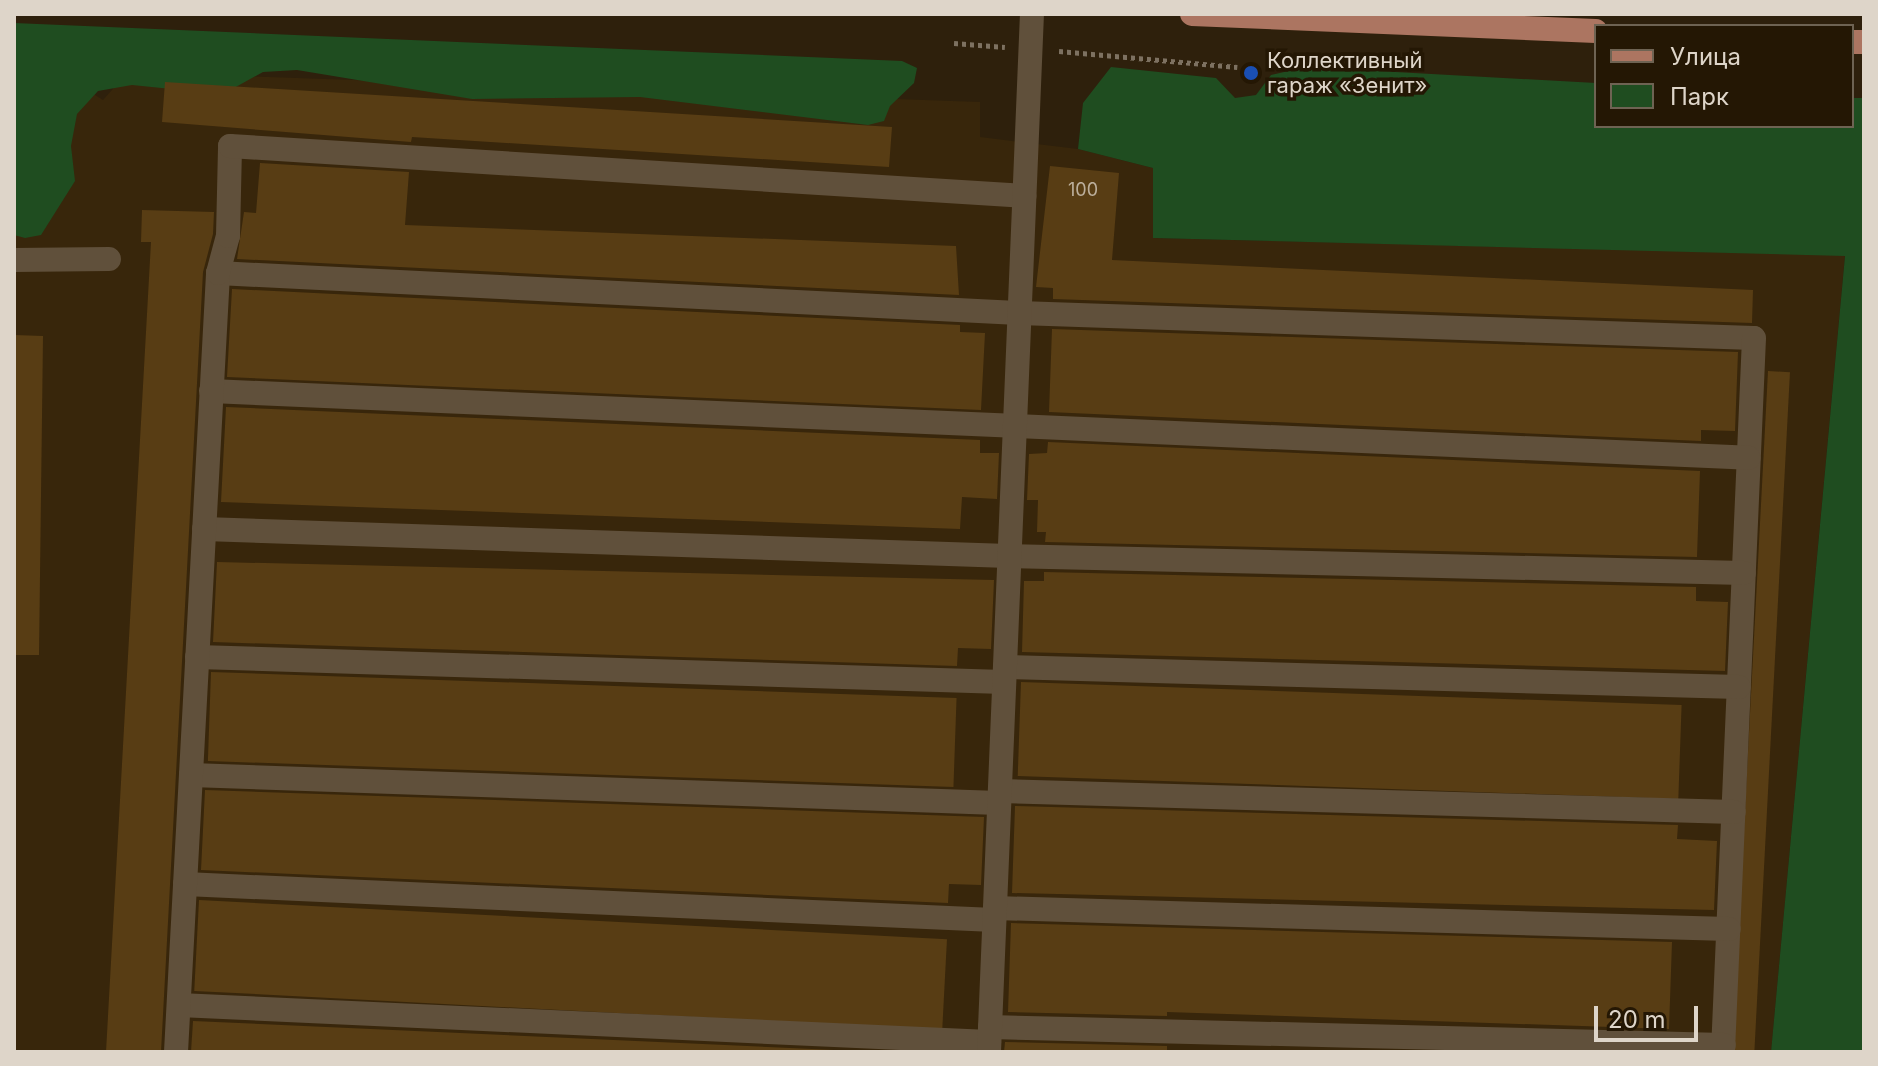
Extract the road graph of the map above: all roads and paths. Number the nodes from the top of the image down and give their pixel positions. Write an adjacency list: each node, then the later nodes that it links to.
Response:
1 (1032, 14): 5 (lane)
2 (1192, 14): 3 (main road)
3 (1594, 31)
4 (954, 43): 5 (path)
5 (1031, 49): 6 (path); 7 (lane)
6 (1237, 67)
7 (1024, 196): 10 (lane); 11 (lane)
8 (109, 259): 9 (lane)
9 (14, 260)
10 (218, 273): 11 (lane); 12 (lane)
11 (1019, 313): 13 (lane); 14 (lane)
12 (211, 391): 13 (lane); 15 (lane)
13 (1014, 429): 14 (lane); 16 (lane)
14 (1749, 458): 17 (lane)
15 (204, 529): 16 (lane); 18 (lane)
16 (1009, 556): 17 (lane); 19 (lane)
17 (1744, 573): 20 (lane)
18 (197, 657): 19 (lane); 21 (lane)
19 (1004, 674): 20 (lane); 22 (lane)
20 (1739, 687): 23 (lane)
21 (191, 775): 22 (lane); 24 (lane)
22 (999, 797): 23 (lane); 25 (lane)
23 (1734, 812): 26 (lane)
24 (185, 884): 25 (lane); 27 (lane)
25 (994, 914): 26 (lane); 28 (lane)
26 (1729, 929): 29 (lane)
27 (179, 1005): 28 (lane); 30 (lane)
28 (989, 1041): 29 (lane)
29 (1724, 1048)
30 (176, 1052)

